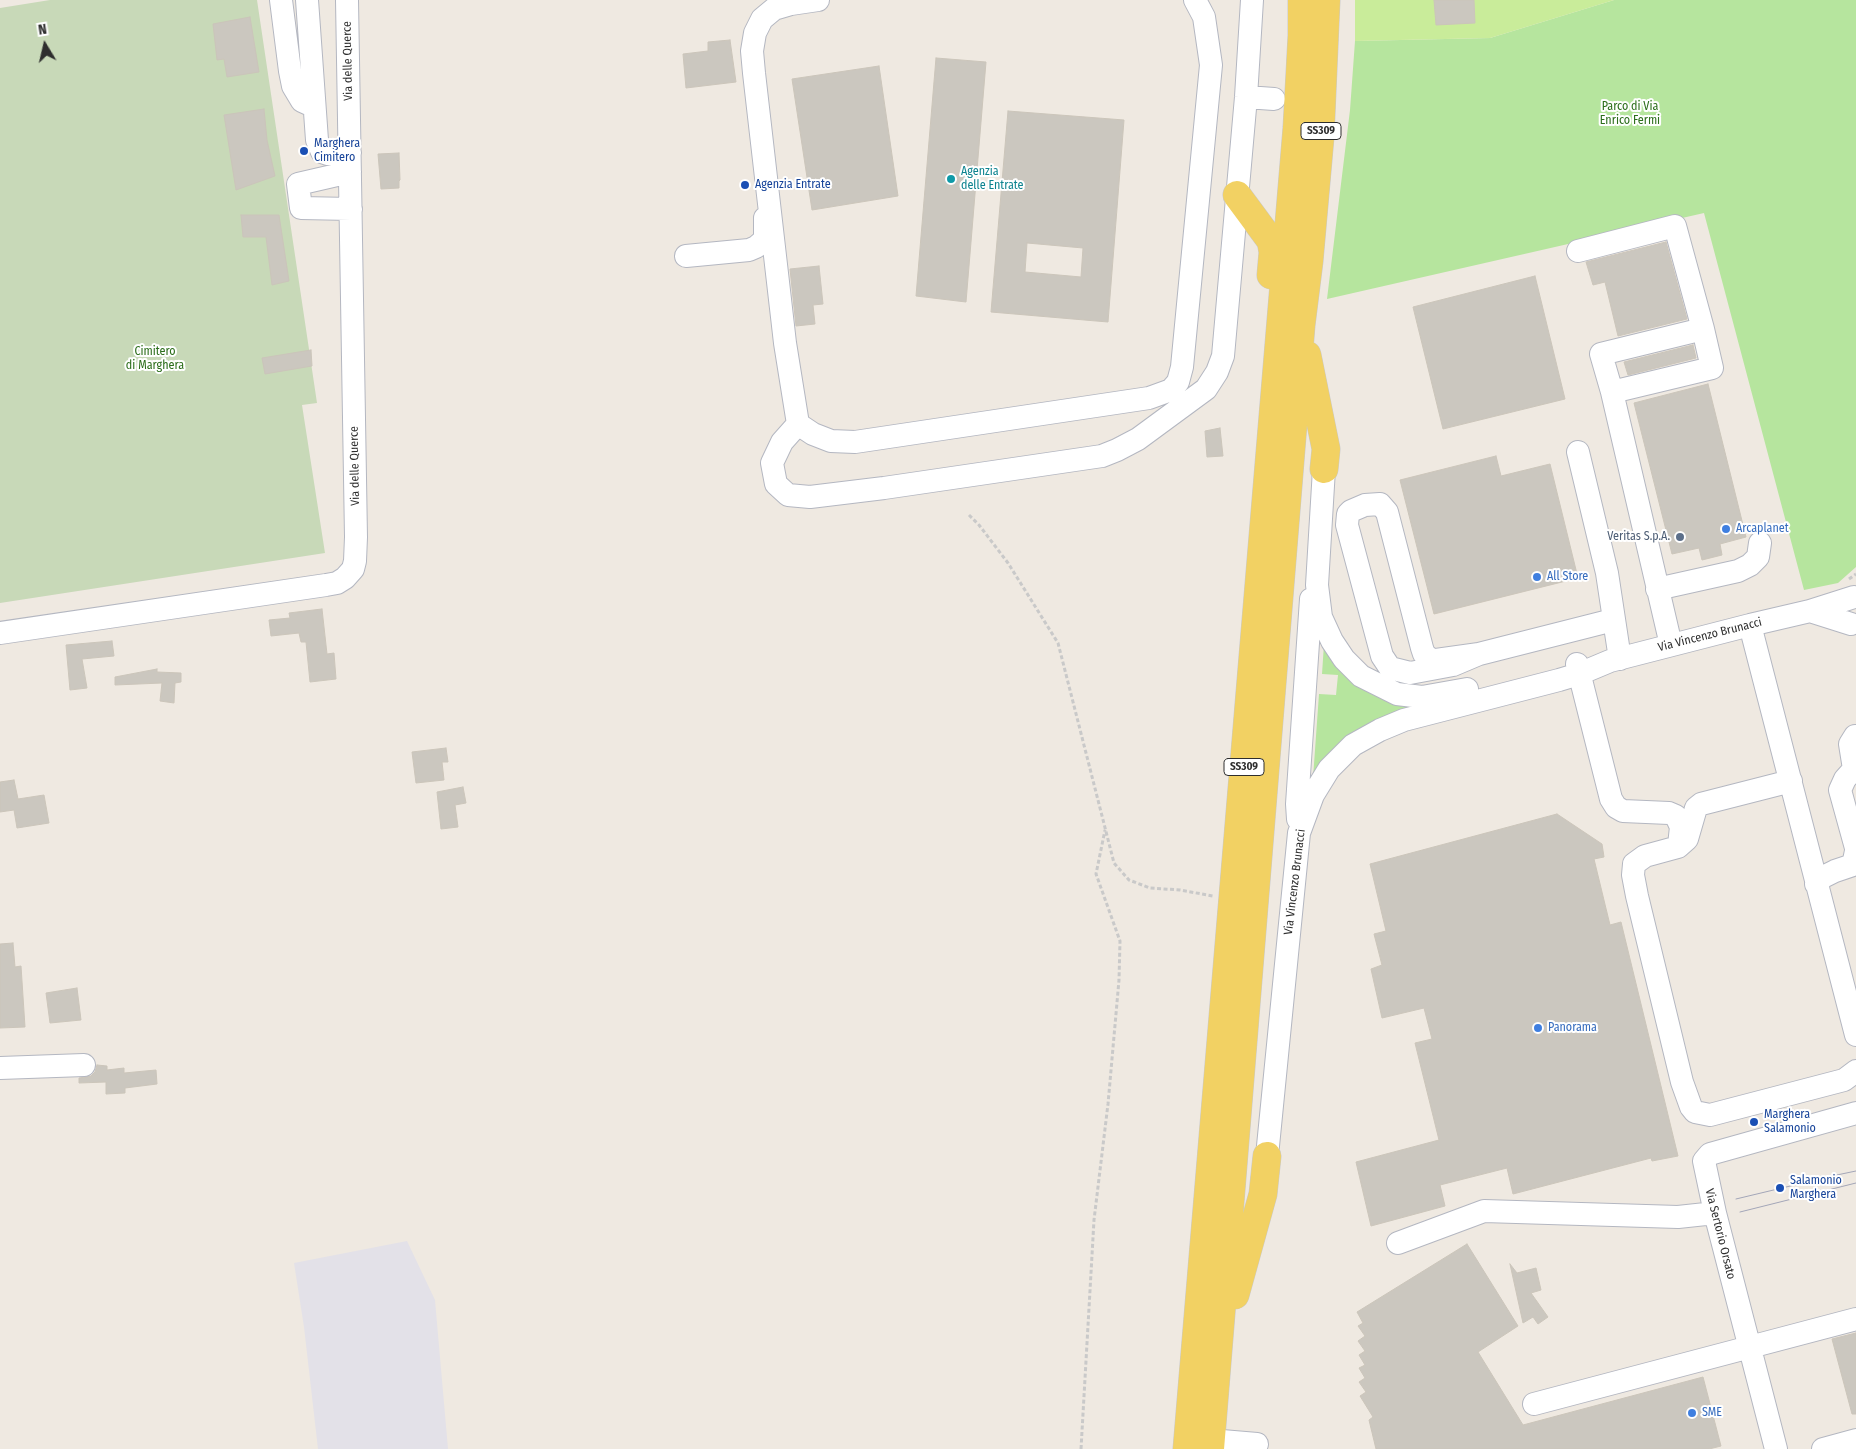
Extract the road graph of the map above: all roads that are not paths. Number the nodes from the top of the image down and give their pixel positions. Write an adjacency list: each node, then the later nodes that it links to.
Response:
1 (281, 0): 11 (street)
2 (307, 0): 11 (street)
3 (347, 0): 12 (street, Via delle Querce)
4 (818, 0): 13 (street)
5 (1195, 0): 21 (street)
6 (1252, 0): 9 (street)
7 (1302, 0): 19 (main road, SS309)
8 (1326, 0): 19 (main road, SS309)
9 (1246, 97): 10 (street); 14 (street)
10 (1274, 99)
11 (313, 106): 12 (street)
12 (350, 162): 15 (street, Via delle Querce); 15 (street)
13 (766, 182): 17 (street); 17 (street)
14 (1237, 195): 19 (main road); 21 (street)
15 (351, 209): 32 (street, Via delle Querce)
16 (1578, 251): 18 (street)
17 (776, 263): 21 (street)
18 (1703, 329): 20 (street); 20 (street)
19 (1290, 330): 23 (main road); 55 (main road, SS309); 59 (main road, SS309)
20 (1612, 392): 26 (street)
21 (798, 424)
22 (1578, 452): 29 (street)
23 (1324, 469): 25 (street, Via Vincenzo Brunacci)
24 (1760, 543): 26 (street)
25 (1317, 568): 36 (street, Via Vincenzo Brunacci); 41 (street)
26 (1657, 588): 33 (street)
27 (1855, 596): 28 (street, Via Vincenzo Brunacci); 31 (street)
28 (1810, 611): 30 (street, Via Vincenzo Brunacci); 31 (street)
29 (1613, 620): 34 (street); 35 (street)
30 (1750, 625): 33 (street, Via Vincenzo Brunacci); 38 (street)
31 (1853, 628)
32 (0, 633)
33 (1671, 645): 35 (street, Via Vincenzo Brunacci)
34 (1479, 654): 34 (street)
35 (1615, 660): 36 (street, Via Vincenzo Brunacci)
36 (1578, 669): 40 (street); 41 (street, Via Vincenzo Brunacci)
37 (1855, 736): 39 (street)
38 (1790, 778): 40 (street); 42 (street); 44 (street)
39 (1855, 779): 43 (street)
40 (1640, 812): 42 (street)
41 (1299, 833): 50 (street, Via Vincenzo Brunacci)
42 (1678, 847): 48 (street)
43 (1855, 856): 44 (street)
44 (1816, 884): 45 (street)
45 (1856, 1035)
46 (84, 1065): 47 (street)
47 (0, 1068)
48 (1852, 1078)
49 (1852, 1115): 51 (street, Via Sertorio Orsato)
50 (1267, 1156): 55 (main road)
51 (1714, 1213): 52 (street); 54 (street, Via Sertorio Orsato)
52 (1398, 1243)
53 (1856, 1320): 54 (street)
54 (1750, 1347): 56 (street); 60 (street, Via Sertorio Orsato)
55 (1218, 1356): 59 (main road, SS309)
56 (1534, 1404)
57 (1856, 1440): 61 (street)
58 (1258, 1444): 59 (street)
59 (1202, 1446)
60 (1776, 1449)
61 (1823, 1449)

